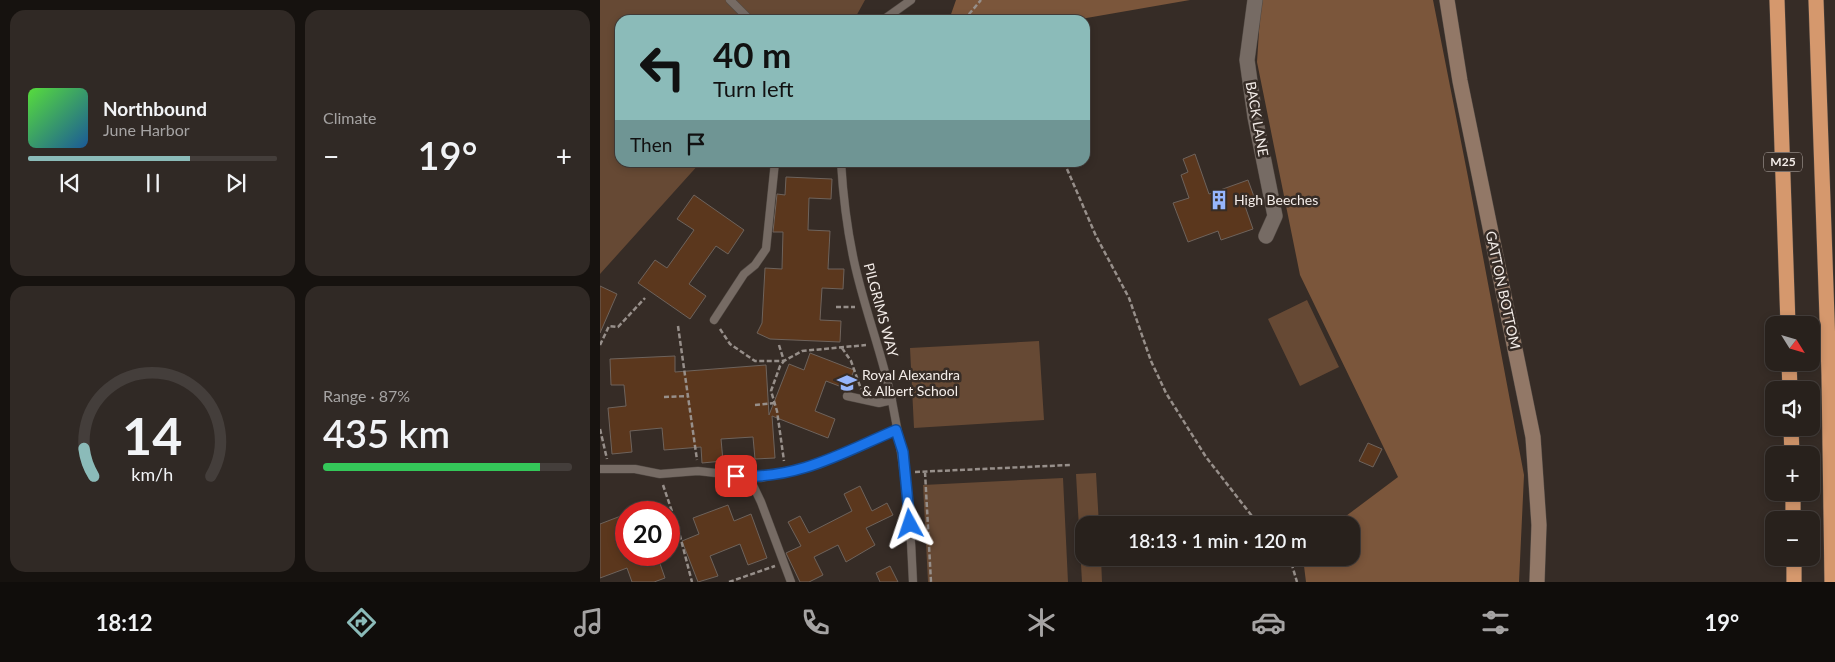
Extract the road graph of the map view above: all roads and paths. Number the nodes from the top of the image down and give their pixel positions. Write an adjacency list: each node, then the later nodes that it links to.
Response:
1 (730, 0): 8 (lane)
2 (911, 0): 9 (lane)
3 (981, 0): 10 (path)
4 (1255, 0): 14 (street, BACK LANE)
5 (1447, 0): 54 (street, GATTON BOTTOM)
6 (1777, 0): 18 (highway, M25)
7 (1816, 0): 56 (highway, M25)
8 (745, 15)
9 (890, 15)
10 (968, 15)
11 (774, 167): 19 (lane)
12 (841, 167): 17 (lane, PILGRIMS WAY)
13 (1066, 167): 44 (path)
14 (1266, 236)
15 (645, 298): 22 (path)
16 (836, 307): 17 (path)
17 (867, 307): 21 (lane, PILGRIMS WAY)
18 (1788, 316)
19 (714, 320): 25 (path)
20 (678, 326): 26 (path)
21 (877, 343): 24 (path); 30 (lane, PILGRIMS WAY)
22 (600, 345)
23 (779, 345): 25 (path)
24 (842, 348): 25 (path); 29 (path)
25 (784, 361): 31 (path)
26 (688, 396): 28 (path); 38 (path)
27 (847, 396): 29 (lane)
28 (664, 397)
29 (865, 400): 30 (lane)
30 (892, 400): 34 (lane, PILGRIMS WAY)
31 (775, 403): 32 (path); 39 (path)
32 (754, 405)
33 (600, 429): 37 (path)
34 (896, 430): 39 (lane); 41 (lane, PILGRIMS WAY)
35 (1070, 465): 40 (path)
36 (600, 468): 37 (lane)
37 (609, 468): 42 (lane)
38 (698, 471): 42 (lane); 43 (lane)
39 (786, 472): 43 (lane)
40 (925, 472): 41 (path); 52 (path)
41 (906, 473): 51 (lane, PILGRIMS WAY)
42 (660, 474): 48 (path)
43 (749, 477): 45 (lane)
44 (1252, 516)
45 (783, 563): 49 (path); 50 (lane)
46 (1292, 566): 53 (path)
47 (1794, 566): 55 (highway)
48 (692, 582)
49 (729, 582)
50 (791, 582)
51 (913, 582)
52 (931, 582)
53 (1297, 582)
54 (1537, 582)
55 (1794, 582)
56 (1832, 582)

